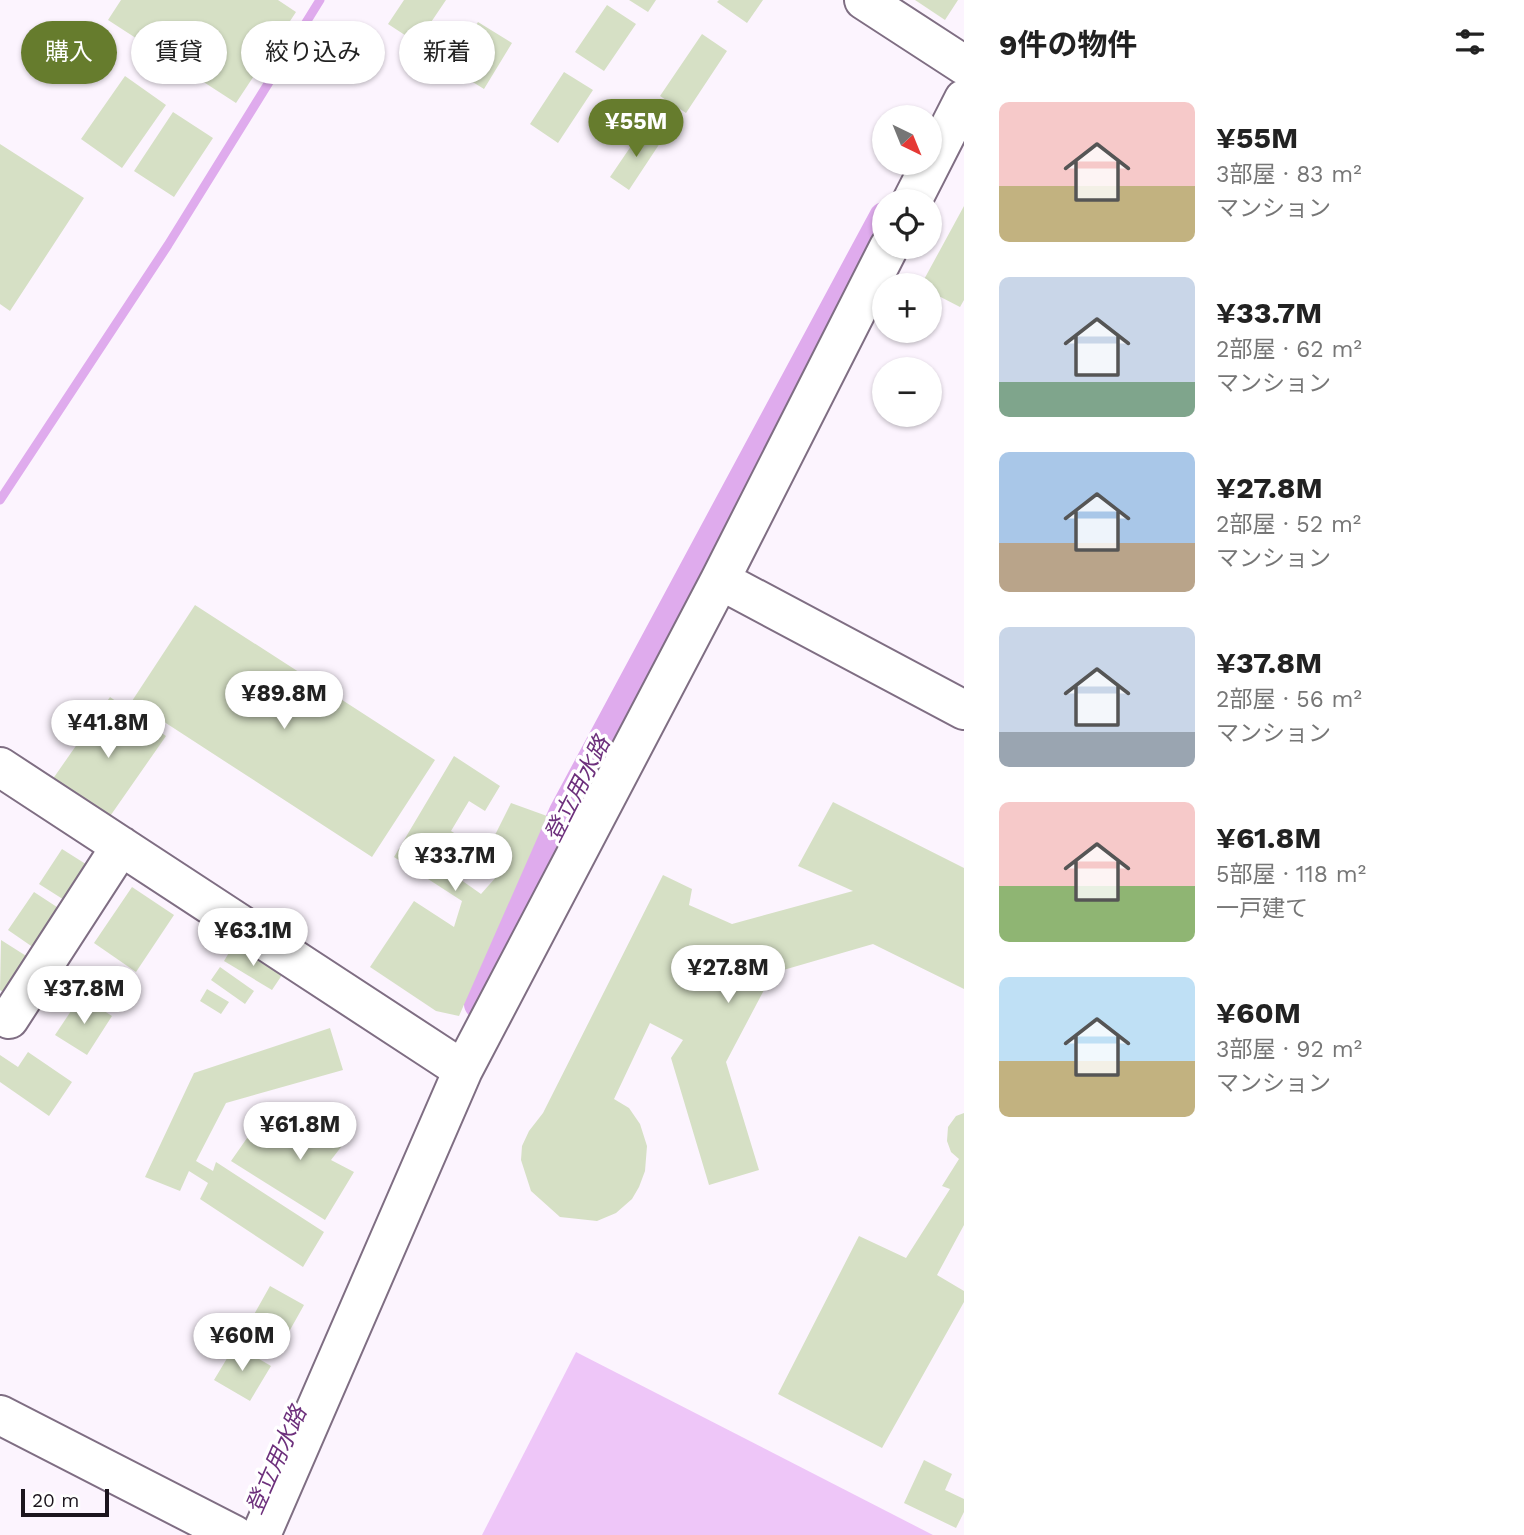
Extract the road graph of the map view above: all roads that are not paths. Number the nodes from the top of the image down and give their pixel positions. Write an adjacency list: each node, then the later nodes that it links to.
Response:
1 (864, 0): 2 (street)
2 (964, 65)
3 (964, 99): 4 (street)
4 (918, 189)
5 (883, 259): 6 (street)
6 (720, 580): 7 (street); 11 (street)
7 (964, 710)
8 (0, 766): 9 (street)
9 (121, 846): 10 (street); 11 (street)
10 (9, 1020)
11 (463, 1070): 14 (street)
12 (0, 1415): 13 (street)
13 (234, 1535)
14 (261, 1535)

